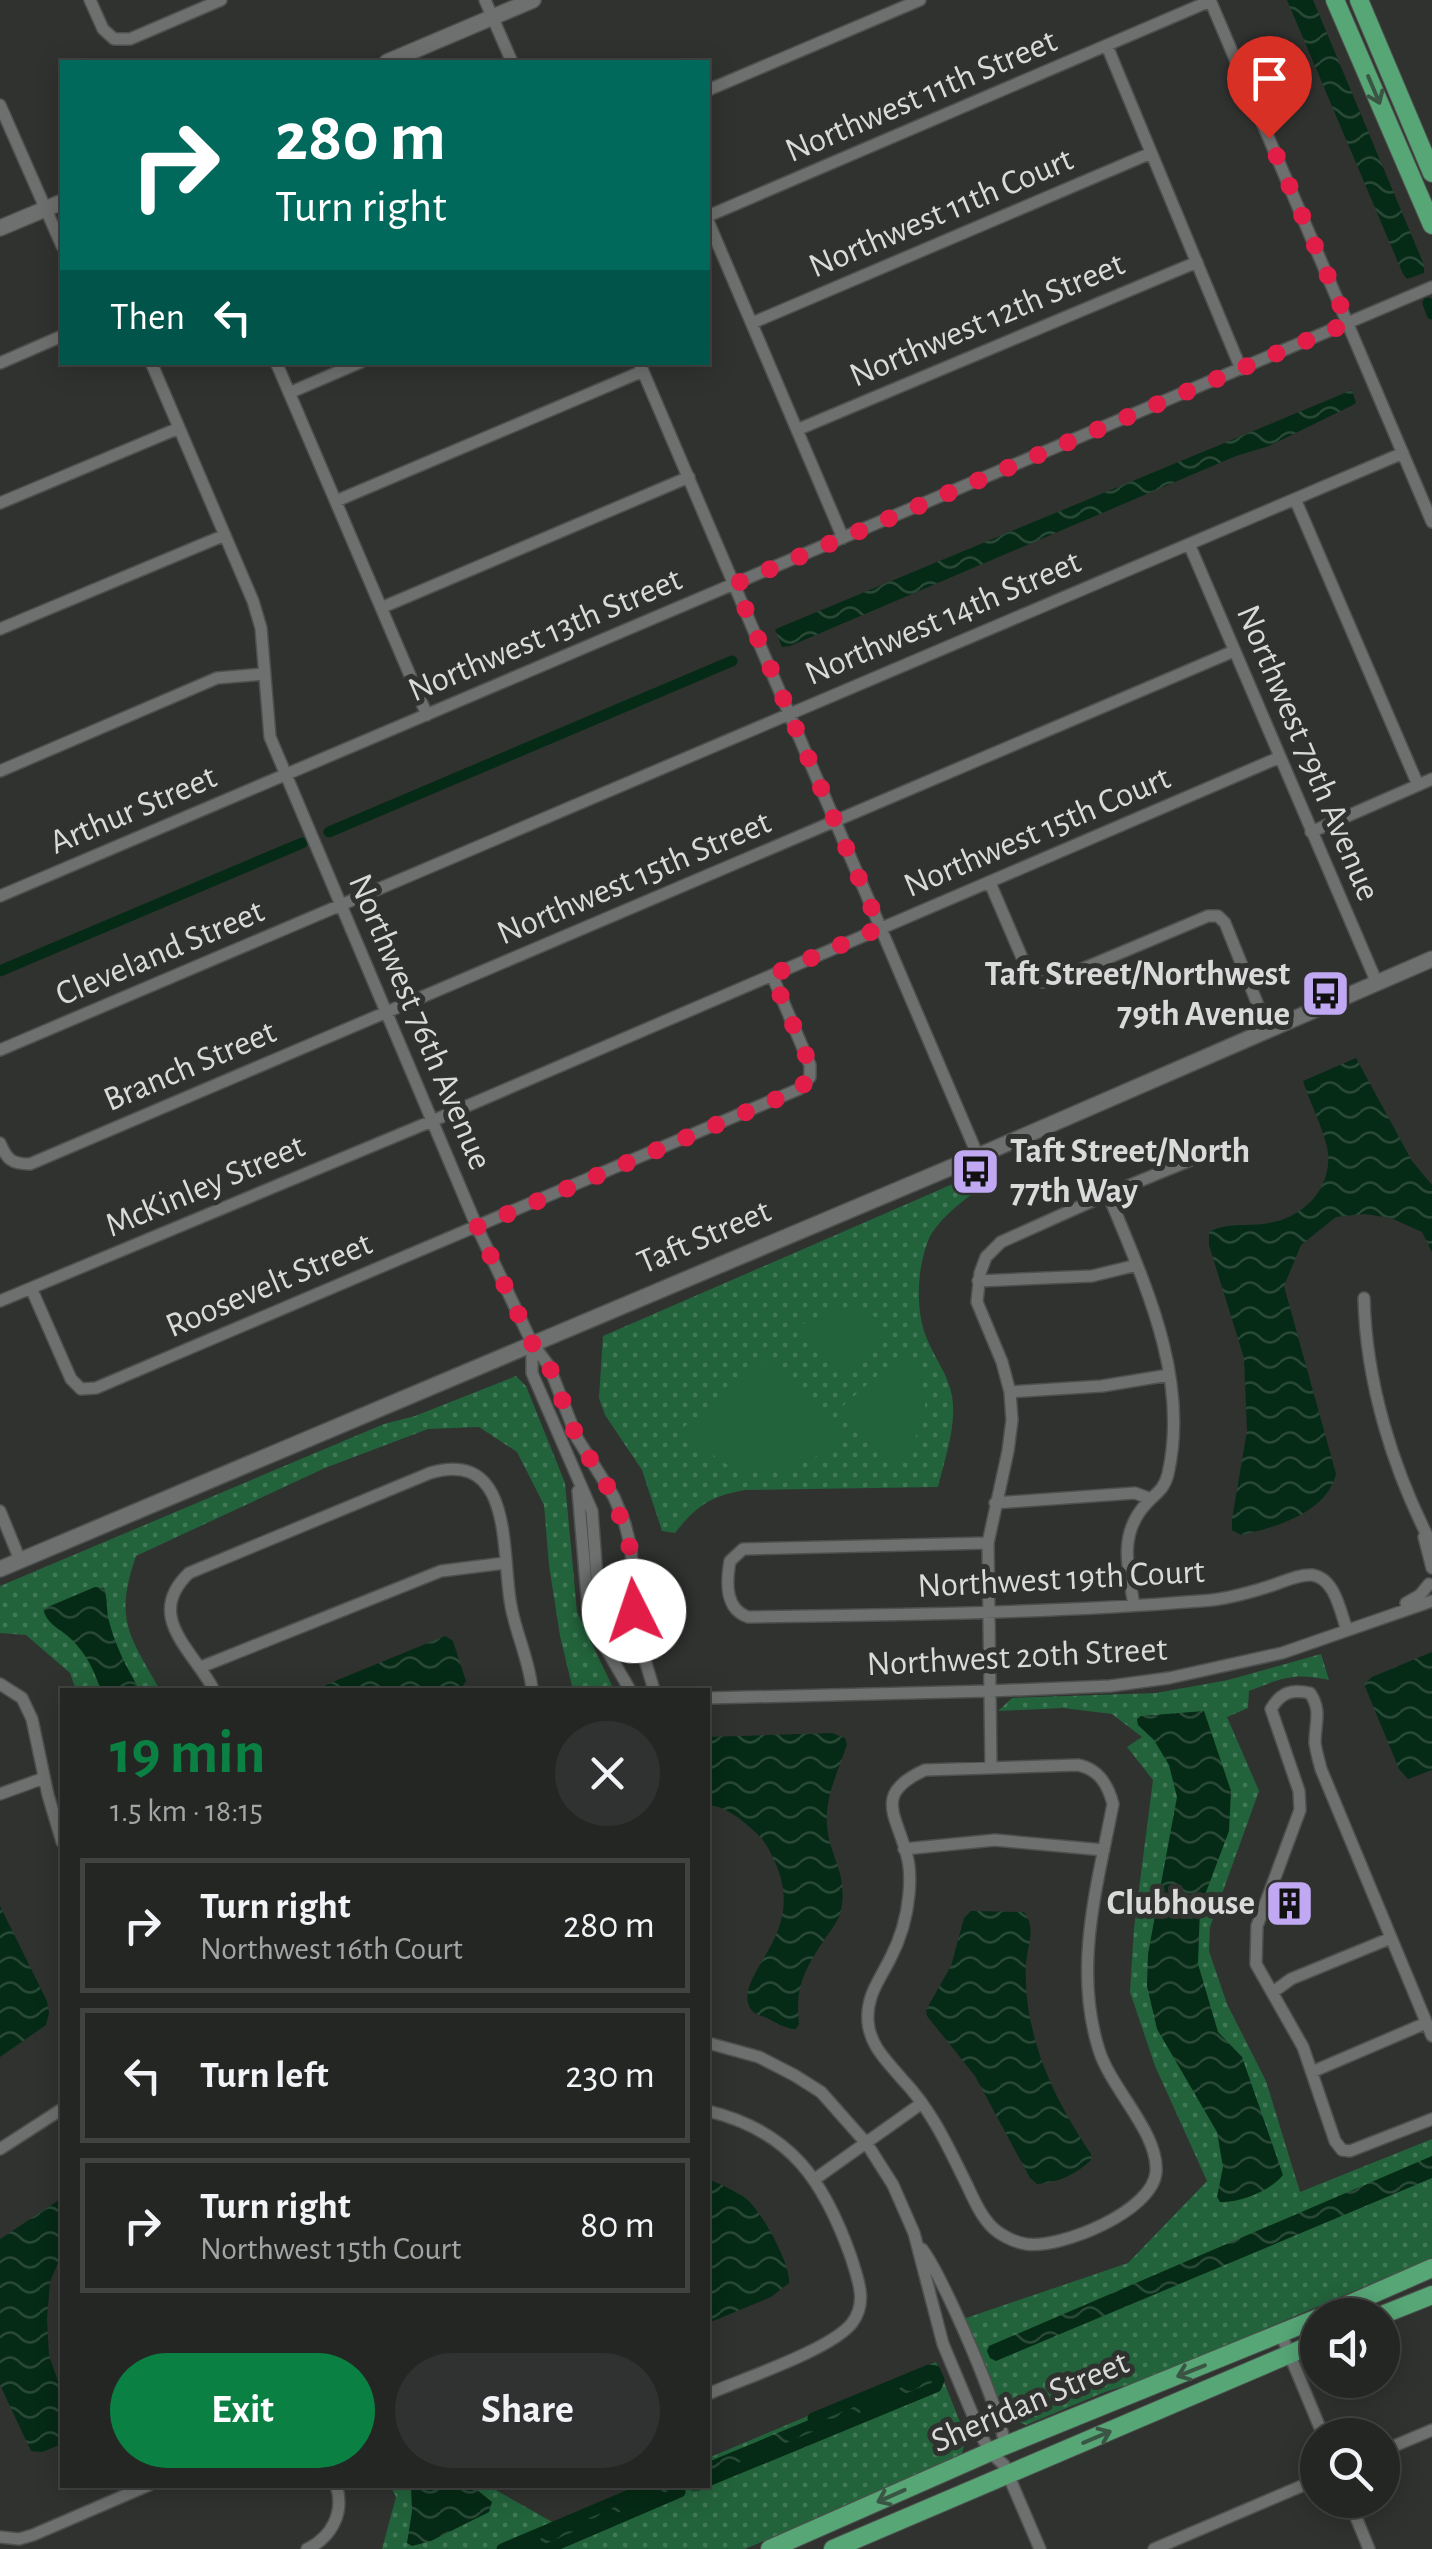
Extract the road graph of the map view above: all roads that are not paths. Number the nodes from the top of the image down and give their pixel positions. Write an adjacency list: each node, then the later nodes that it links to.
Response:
1 (90, 0): 2 (street)
2 (221, 0)
3 (485, 0): 9 (street)
4 (533, 0): 9 (street)
5 (920, 0): 13 (street)
6 (1335, 0): 21 (main road, one-way to 21)
7 (1359, 0): 16 (main road)
8 (1210, 1): 10 (street, Northwest 11th Street); 27 (street)
9 (492, 18): 11 (street); 12 (street)
10 (1107, 46): 15 (street); 19 (street, Northwest 11th Street)
11 (392, 60)
12 (511, 60)
13 (710, 89)
14 (0, 106): 18 (street)
15 (1151, 153): 24 (street); 26 (street, Northwest 11th Court)
16 (1432, 173)
17 (60, 203): 18 (street)
18 (46, 209): 22 (street); 23 (street)
19 (710, 218)
20 (710, 224): 26 (street)
21 (1432, 225)
22 (0, 228)
23 (60, 241)
24 (1197, 262): 34 (street); 37 (street, Northwest 12th Street)
25 (1432, 287): 27 (street, Northwest 13th Street)
26 (752, 322): 37 (street)
27 (1348, 323): 34 (street, Northwest 13th Street); 38 (street)
28 (60, 337): 29 (street)
29 (0, 363)
30 (152, 365): 36 (street, Northwest 76th Avenue)
31 (277, 365): 35 (street)
32 (354, 365): 35 (street)
33 (641, 367): 39 (street); 41 (street)
34 (1241, 369): 45 (street, Northwest 13th Street)
35 (289, 393): 41 (street)
36 (179, 428): 42 (street); 44 (street, Northwest 76th Avenue)
37 (799, 430): 45 (street)
38 (1403, 453): 40 (street, Northwest 14th Street); 43 (street)
39 (689, 477): 47 (street); 48 (street)
40 (1295, 500): 46 (street, Northwest 14th Street); 58 (street)
41 (336, 501): 48 (street)
42 (0, 503)
43 (1432, 522)
44 (224, 535): 49 (street); 51 (street, Northwest 76th Avenue)
45 (843, 538): 47 (street, Northwest 13th Street)
46 (1189, 544): 50 (street, Northwest 79th Avenue); 52 (street, Northwest 14th Street)
47 (735, 584): 52 (street); 53 (street, Northwest 13th Street)
48 (383, 606): 53 (street)
49 (0, 629)
50 (1234, 651): 54 (street, Northwest 79th Avenue); 59 (street, Northwest 15th Street)
51 (263, 674): 55 (street); 56 (street, Northwest 76th Avenue)
52 (789, 714): 59 (street); 63 (street, Northwest 14th Street)
53 (427, 715): 56 (street, Northwest 13th Street)
54 (1278, 758): 60 (street, Northwest 79th Avenue); 61 (street, Northwest 15th Court)
55 (0, 771)
56 (286, 775): 62 (street, Arthur Street); 63 (street, Northwest 76th Avenue)
57 (1432, 779): 58 (street)
58 (1418, 785): 60 (street)
59 (835, 823): 64 (street); 68 (street, Northwest 15th Street)
60 (1310, 832): 67 (street, Northwest 79th Avenue)
61 (990, 883): 64 (street, Northwest 15th Court); 69 (street)
62 (0, 896)
63 (340, 907): 68 (street, Northwest 76th Avenue); 70 (street, Cleveland Street)
64 (880, 928): 66 (street, Northwest 15th Court); 74 (street)
65 (1432, 959): 67 (street, Taft Street)
66 (772, 975): 71 (street, Northwest 15th Court); 76 (street, Roosevelt Street)
67 (1377, 983): 69 (street, Taft Street)
68 (386, 1013): 71 (street, Northwest 76th Avenue); 72 (street, Branch Street)
69 (1268, 1030): 74 (street, Taft Street)
70 (0, 1050)
71 (432, 1121): 76 (street, Northwest 76th Avenue); 79 (street, McKinley Street)
72 (0, 1143)
73 (1246, 1149): 75 (street)
74 (978, 1156): 82 (street, Taft Street)
75 (1108, 1194): 77 (street); 78 (street)
76 (477, 1227): 79 (street, Roosevelt Street); 82 (street, Northwest 76th Avenue)
77 (1137, 1266): 78 (street); 83 (street)
78 (978, 1281): 84 (street)
79 (30, 1288): 81 (street, McKinley Street)
80 (1364, 1298): 88 (street)
81 (0, 1301)
82 (532, 1343): 91 (street, Taft Street); 96 (street, Northwest 76th Avenue); 98 (street, Northwest 76th Avenue)
83 (1169, 1375): 84 (street); 85 (street)
84 (1010, 1392): 86 (street)
85 (1151, 1500): 86 (street); 99 (street)
86 (995, 1503): 89 (street)
87 (0, 1511): 91 (street)
88 (1421, 1524): 90 (street); 93 (street)
89 (988, 1543): 100 (street); 100 (street, Northwest 19th Court)
90 (1432, 1545)
91 (20, 1560): 94 (street, Taft Street)
92 (505, 1563): 103 (street); 103 (street); 106 (street)
93 (1432, 1568)
94 (0, 1569)
95 (1431, 1585): 101 (street, Northwest 20th Street)
96 (634, 1599): 98 (street); 108 (street, Northwest 76th Avenue)
97 (1432, 1602): 101 (street, Northwest 20th Street)
98 (594, 1603): 107 (street, Northwest 76th Avenue)
99 (1134, 1606): 100 (street, Northwest 19th Court); 102 (street, Northwest 19th Court)
100 (989, 1613): 109 (street)
101 (1381, 1618): 102 (street, Northwest 20th Street)
102 (1347, 1630): 109 (street, Northwest 20th Street)
103 (201, 1667): 105 (street)
104 (2, 1684): 112 (street)
105 (213, 1688)
106 (532, 1688)
107 (629, 1688)
108 (653, 1688)
109 (989, 1692): 110 (street, Northwest 20th Street); 111 (street)
110 (710, 1698)
111 (991, 1768): 115 (street); 116 (street)
112 (44, 1778): 113 (street); 114 (street)
113 (0, 1794)
114 (60, 1835)
115 (904, 1849): 116 (street); 122 (street)
116 (1104, 1850): 122 (street)
117 (1390, 1938): 118 (street); 118 (street); 119 (street)
118 (1272, 1992): 121 (street)
119 (1429, 2030): 121 (street)
120 (710, 2044): 126 (street)
121 (1314, 2072): 125 (street)
122 (922, 2103): 126 (street)
123 (60, 2110): 127 (street)
124 (710, 2112): 128 (street)
125 (1432, 2119)
126 (867, 2144): 128 (street); 129 (street)
127 (0, 2149)
128 (815, 2179): 140 (street)
129 (919, 2246): 138 (street); 139 (street)
130 (1432, 2268): 132 (main road)
131 (1432, 2295): 133 (main road)
132 (1364, 2298)
133 (1400, 2308)
134 (1300, 2326): 135 (main road, Sheridan Street)
135 (1281, 2334): 137 (street); 144 (main road, Sheridan Street, one-way to 144)
136 (1300, 2350): 137 (main road, Sheridan Street)
137 (1290, 2354): 141 (street); 144 (main road, Sheridan Street, one-way to 137)
138 (979, 2372): 139 (street); 144 (street)
139 (959, 2380): 144 (street)
140 (710, 2393)
141 (1316, 2418)
142 (1432, 2430): 143 (street)
143 (1400, 2443)
144 (1002, 2460): 151 (main road, Sheridan Street, one-way to 151); 152 (main road, Sheridan Street); 153 (street)
145 (1300, 2487): 154 (street)
146 (143, 2488): 149 (street)
147 (337, 2488): 150 (street)
148 (1357, 2518): 155 (street)
149 (2, 2538)
150 (307, 2549)
151 (770, 2549)
152 (833, 2549)
153 (1040, 2549)
154 (1154, 2549)
155 (1370, 2549)

